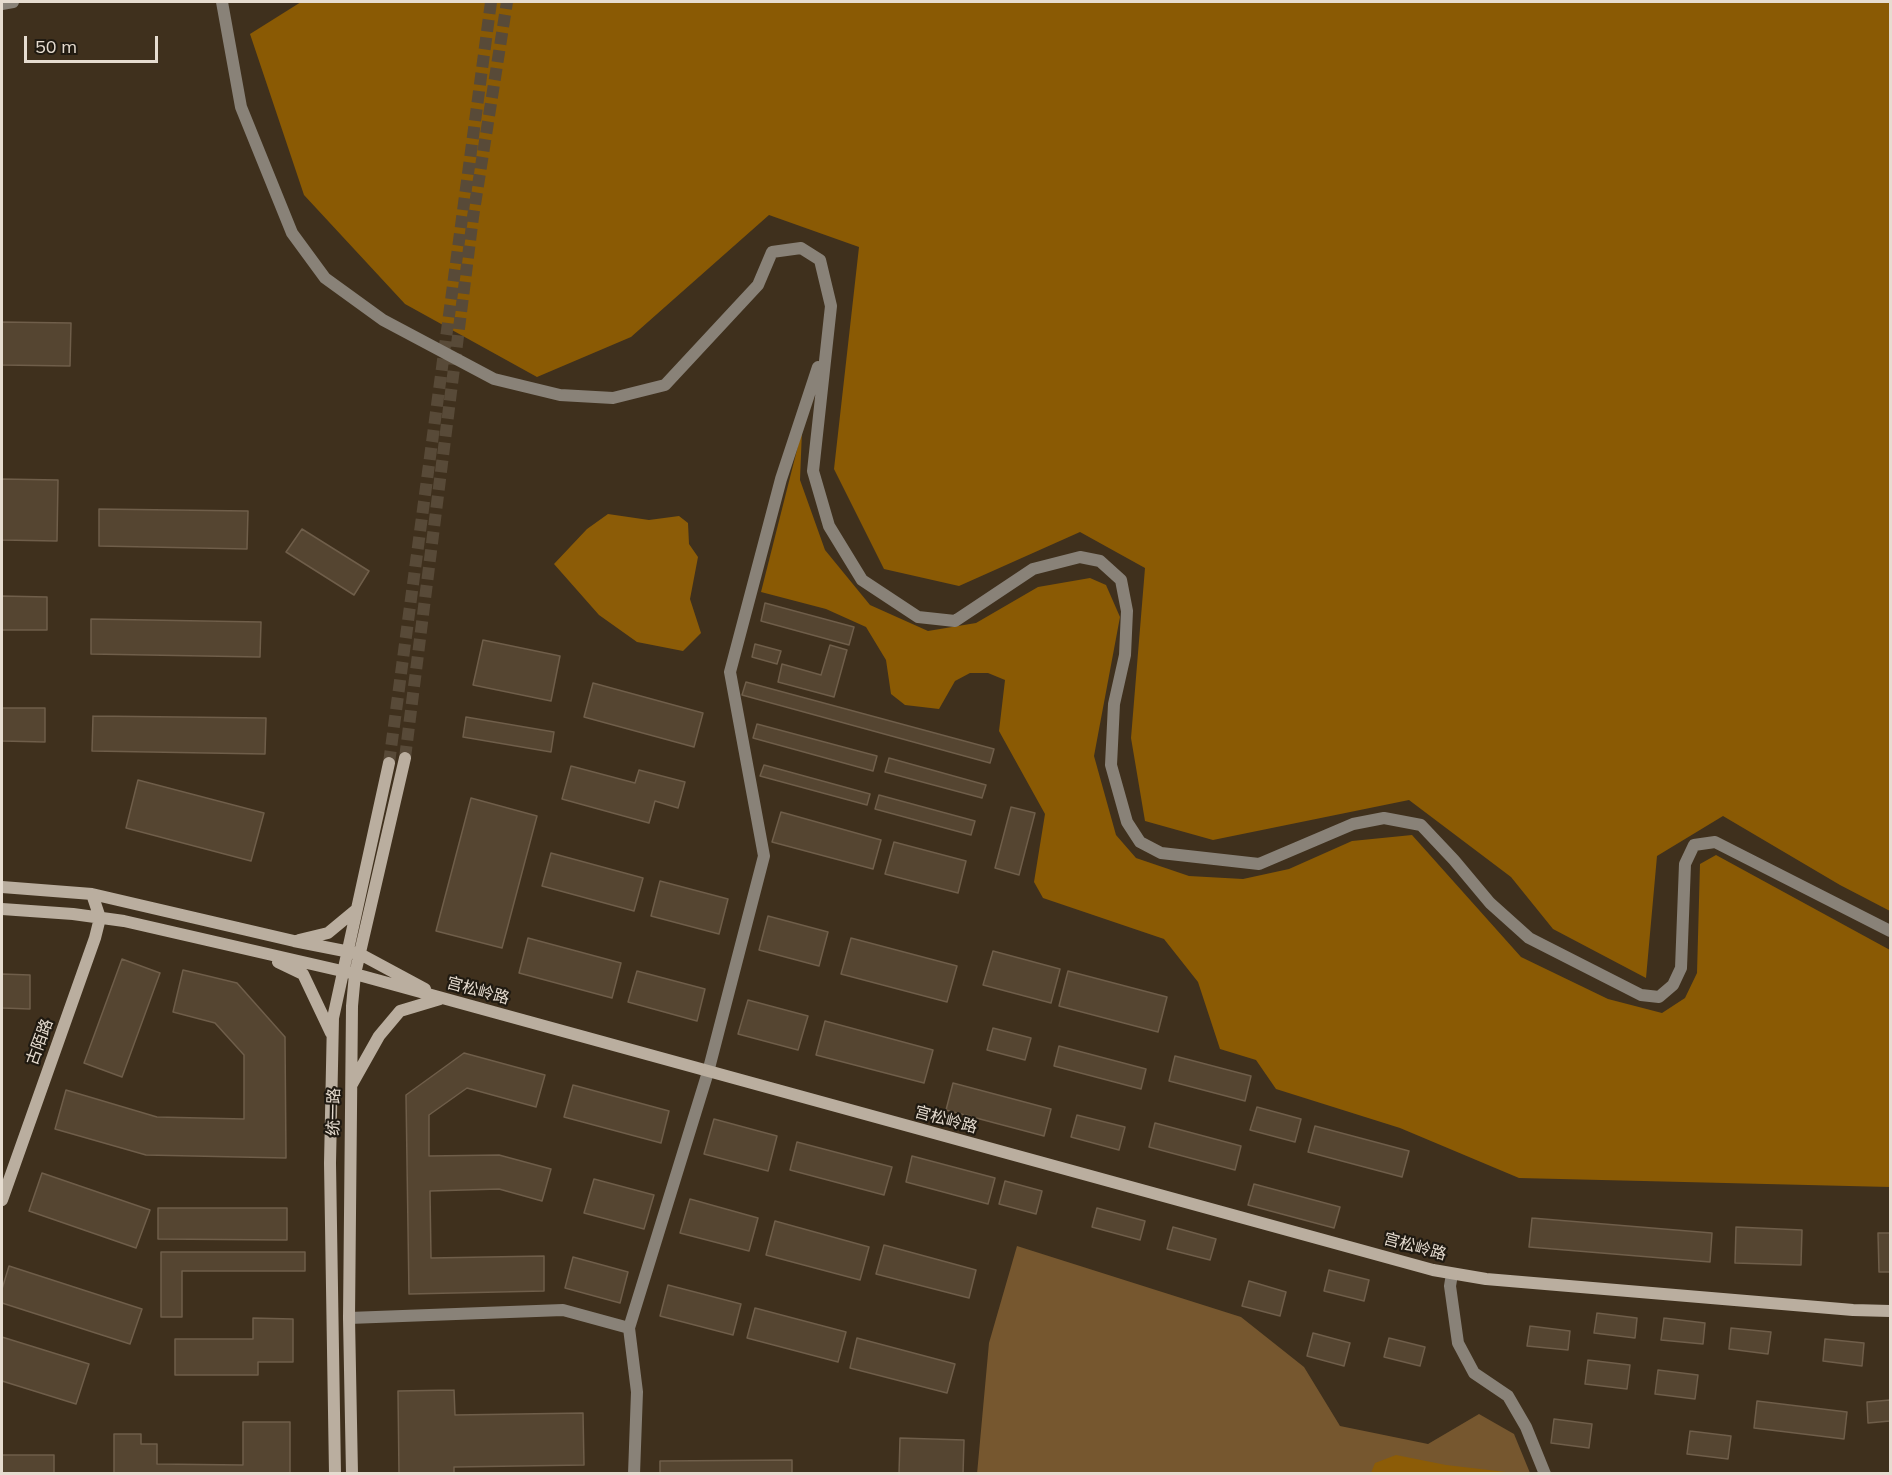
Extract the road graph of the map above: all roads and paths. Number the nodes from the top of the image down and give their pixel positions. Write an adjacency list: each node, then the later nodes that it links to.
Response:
1 (13, 2): 3 (street)
2 (222, 2): 4 (street)
3 (2, 4)
4 (831, 306): 12 (street); 19 (street)
5 (405, 758): 14 (main road, 统一路)
6 (389, 763): 10 (main road, 统一路)
7 (2, 888): 8 (main road)
8 (92, 894): 11 (main road); 13 (main road)
9 (2, 909): 11 (main road, 宫松岭路)
10 (357, 909): 13 (main road); 14 (main road, 统一路)
11 (100, 918): 15 (main road, 宫松岭路); 21 (main road, 古陌路)
12 (1890, 931)
13 (294, 941): 14 (main road)
14 (354, 952): 16 (main road, 统一路); 17 (main road)
15 (261, 953): 16 (main road, 宫松岭路); 18 (main road)
16 (349, 972): 17 (main road, 宫松岭路); 18 (main road, 统一路); 20 (main road, 统一路)
17 (441, 998): 19 (main road, 宫松岭路); 20 (main road)
18 (333, 1036): 26 (main road, 统一路)
19 (708, 1072): 22 (main road, 宫松岭路); 25 (street)
20 (351, 1086): 24 (main road, 统一路)
21 (2, 1200)
22 (1452, 1274): 23 (main road, 宫松岭路); 29 (street)
23 (1890, 1311)
24 (349, 1317): 25 (street); 27 (main road, 统一路)
25 (629, 1328): 28 (street)
26 (335, 1473)
27 (352, 1473)
28 (634, 1473)
29 (1545, 1473)

